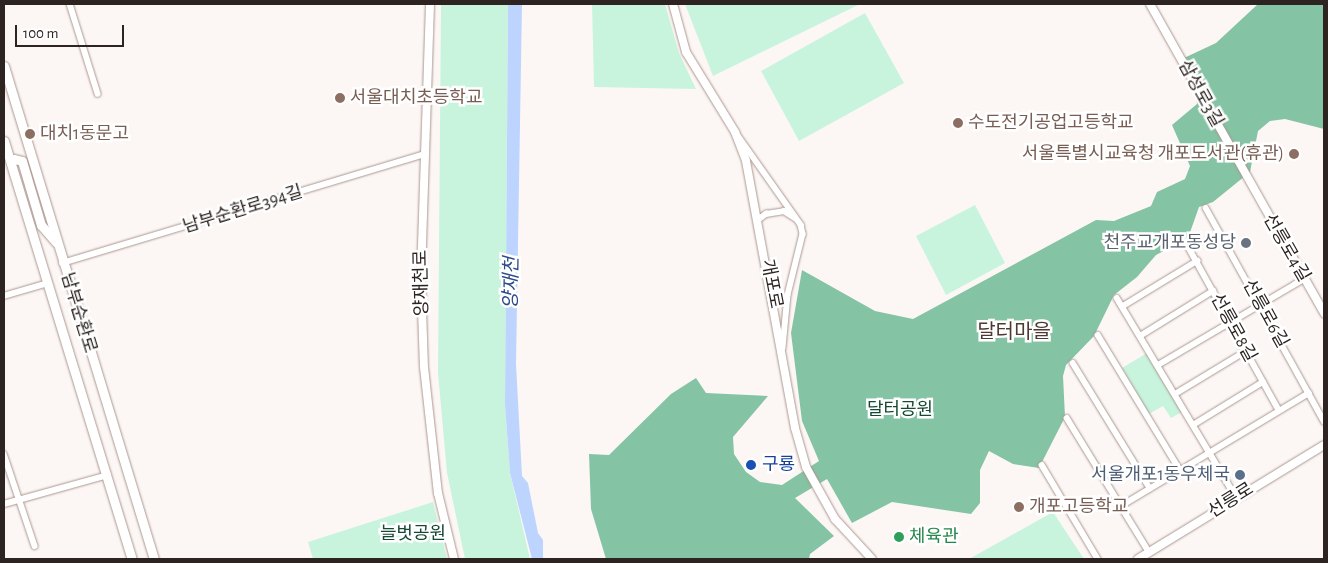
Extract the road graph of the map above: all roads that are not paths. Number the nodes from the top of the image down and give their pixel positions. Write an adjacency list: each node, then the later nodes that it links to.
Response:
1 (70, 4): 8 (street)
2 (430, 4): 12 (street, 양재천로)
3 (672, 4): 9 (street, 개포로)
4 (1150, 4): 14 (street, 삼성로3길)
5 (4, 66): 6 (main road, 남부순환로)
6 (10, 86): 7 (main road); 18 (main road, 남부순환로)
7 (4, 94)
8 (98, 94)
9 (735, 132): 16 (street, 개포로); 17 (street)
10 (4, 141): 11 (main road, 남부순환로)
11 (6, 153): 13 (main road, 남부순환로)
12 (423, 155): 21 (street, 남부순환로394길); 59 (street, 양재천로)
13 (11, 163): 18 (main road); 23 (main road, 남부순환로)
14 (1250, 183): 22 (street, 선릉로4길)
15 (1206, 208): 27 (street, 선릉로6길)
16 (758, 219): 17 (street); 33 (street, 개포로)
17 (797, 219): 33 (street)
18 (56, 242): 21 (main road, 남부순환로)
19 (1188, 246): 20 (street, 선릉로8길)
20 (1197, 261): 24 (street, 선릉로8길); 28 (street)
21 (62, 263): 58 (main road, 남부순환로)
22 (1304, 278): 27 (street); 29 (street, 선릉로4길)
23 (48, 283): 25 (street); 49 (main road, 남부순환로)
24 (1213, 291): 30 (street, 선릉로8길); 32 (street)
25 (4, 296)
26 (1118, 298): 28 (street)
27 (1260, 305): 30 (street); 39 (street, 선릉로6길)
28 (1122, 306): 32 (street)
29 (1324, 312)
30 (1230, 322): 34 (street, 선릉로8길); 36 (street)
31 (1098, 335): 48 (street)
32 (1140, 336): 36 (street)
33 (783, 348): 60 (street, 개포로)
34 (1246, 351): 37 (street, 선릉로8길); 38 (street)
35 (1073, 362): 50 (street)
36 (1158, 365): 38 (street)
37 (1263, 382): 40 (street, 선릉로8길); 43 (street)
38 (1175, 394): 43 (street)
39 (1309, 394): 40 (street); 42 (street, 선릉로6길)
40 (1279, 410): 45 (street)
41 (1067, 418): 54 (street)
42 (1324, 421)
43 (1193, 425): 45 (street)
44 (1324, 445): 51 (street, 선릉로)
45 (1210, 453): 48 (street); 51 (street)
46 (4, 454): 52 (street)
47 (1042, 465): 61 (street)
48 (1180, 470): 50 (street)
49 (109, 474): 52 (street); 57 (main road, 남부순환로)
50 (1150, 488): 54 (street)
51 (1236, 497): 56 (street, 선릉로)
52 (18, 499): 53 (street); 55 (street)
53 (4, 504)
54 (1121, 506): 56 (street)
55 (35, 546)
56 (1149, 552): 62 (street, 선릉로)
57 (132, 559)
58 (154, 559)
59 (454, 559)
60 (872, 559)
61 (1098, 559)
62 (1138, 559)

